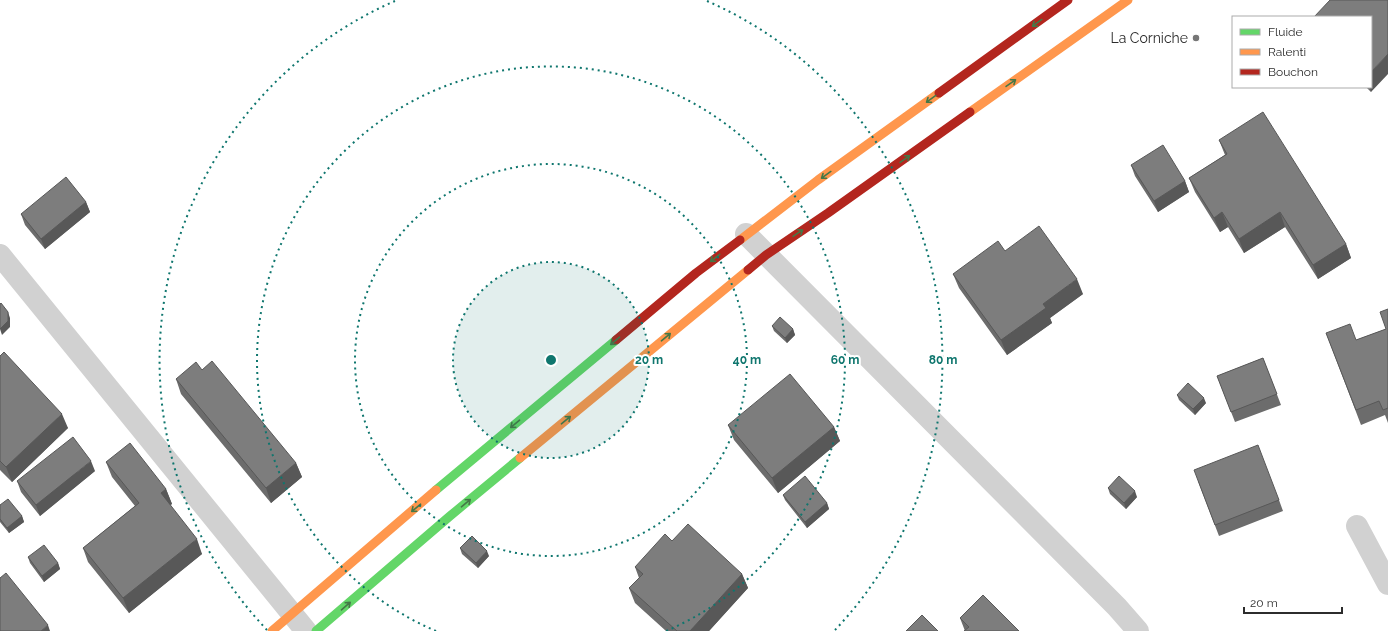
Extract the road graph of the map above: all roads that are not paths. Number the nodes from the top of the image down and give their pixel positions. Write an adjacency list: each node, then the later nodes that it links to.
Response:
1 (1068, 0): 3 (street, one-way to 3)
2 (1128, 0): 5 (street, one-way to 2)
3 (746, 234): 5 (street); 8 (street, one-way to 8)
4 (0, 255): 8 (street)
5 (766, 255): 11 (street, one-way to 5); 12 (street)
6 (1357, 526): 7 (street)
7 (1388, 584)
8 (291, 613): 9 (street); 10 (street)
9 (272, 631)
10 (306, 631)
11 (316, 631)
12 (1138, 631)

